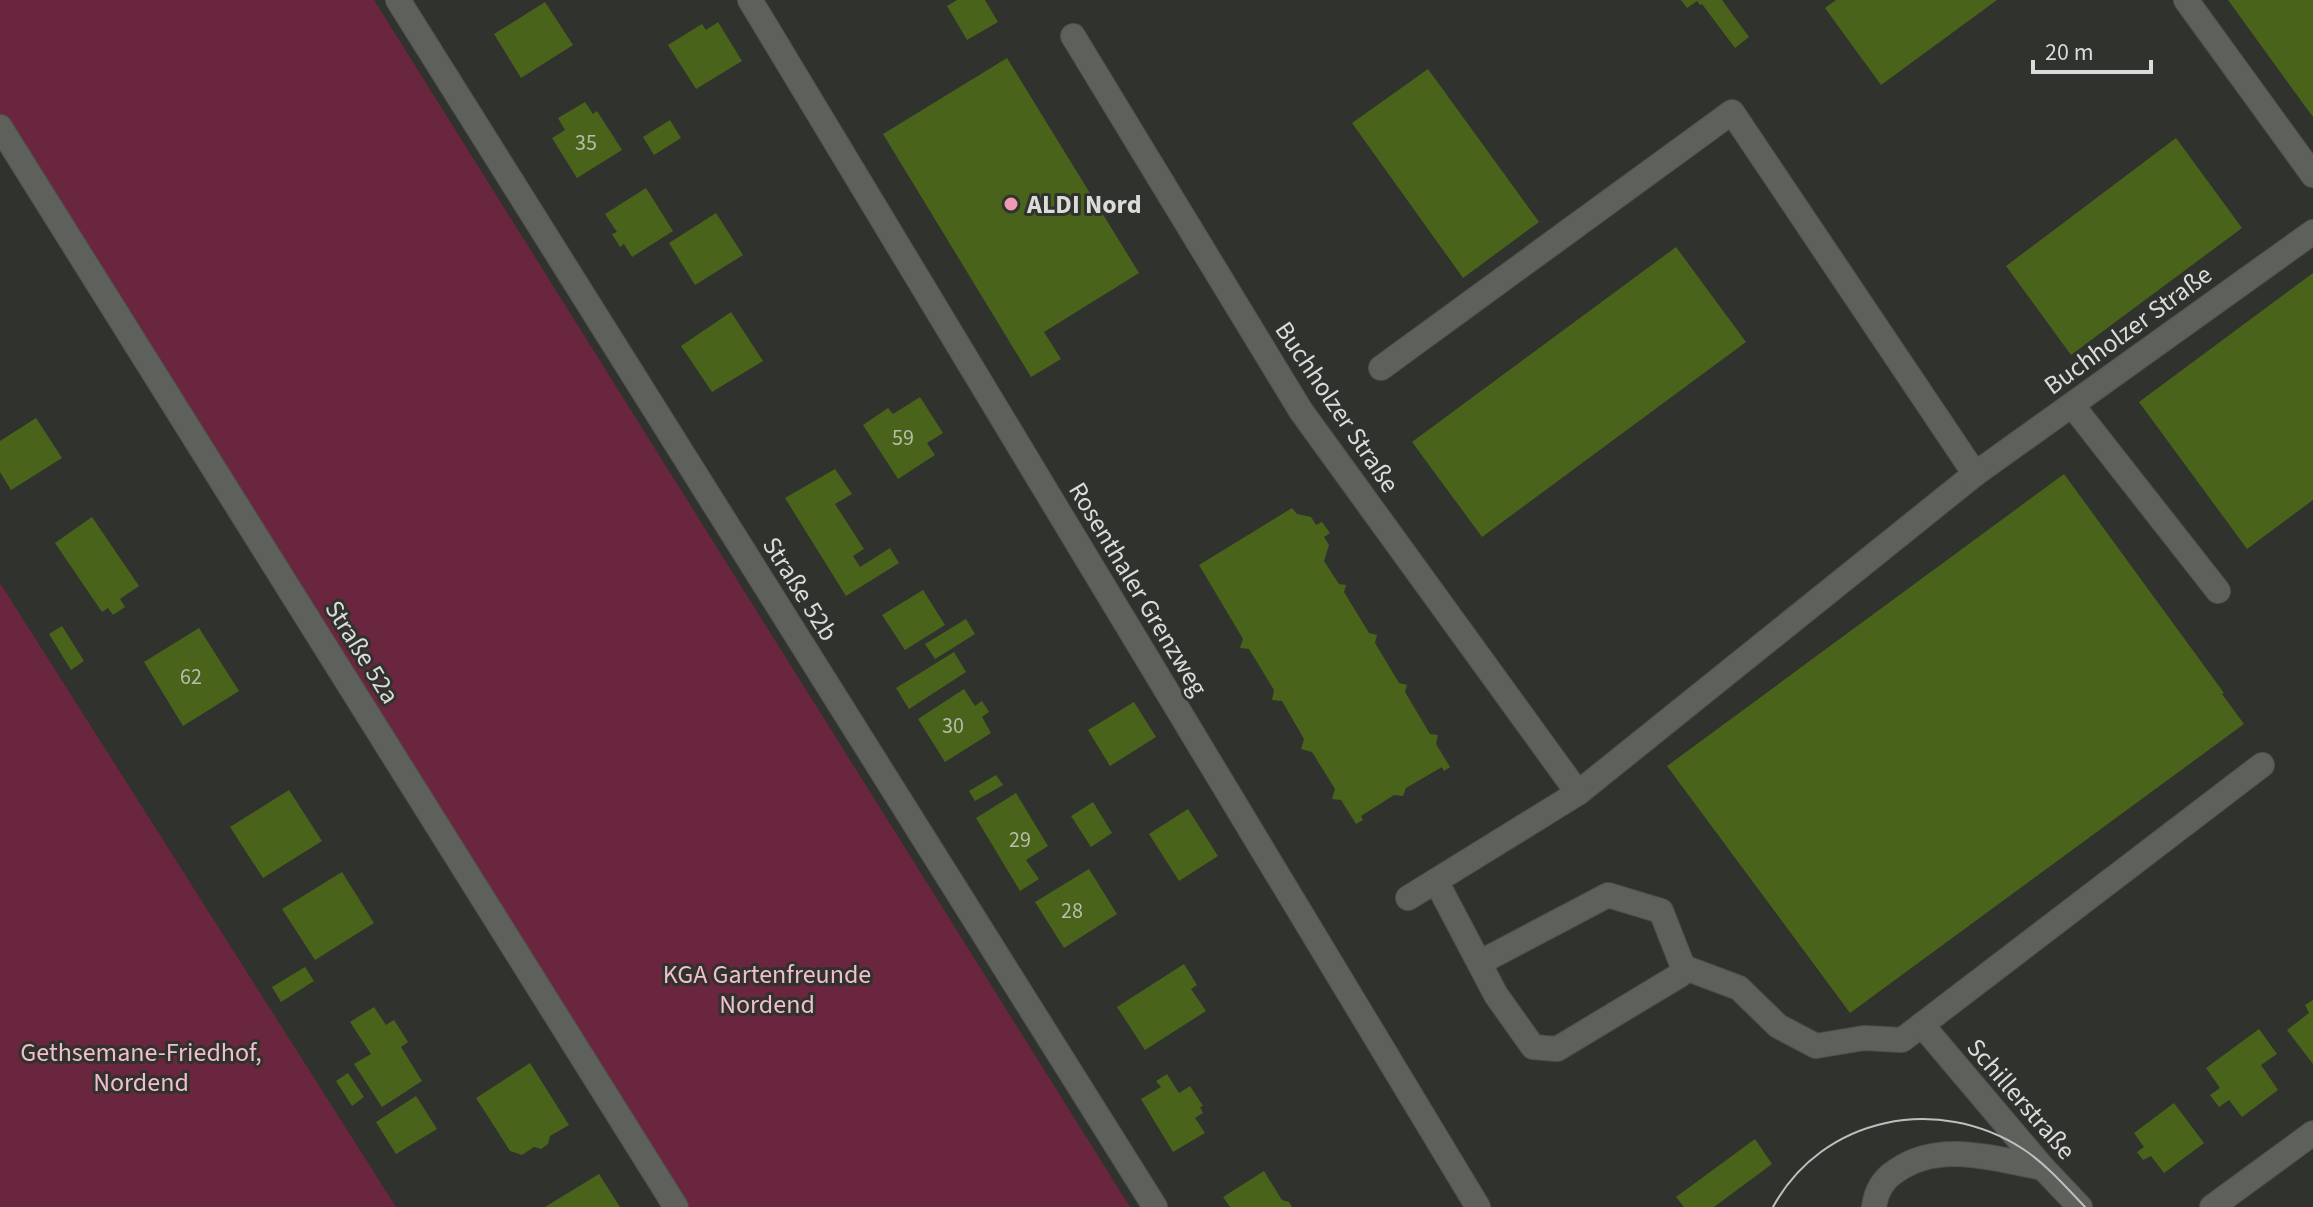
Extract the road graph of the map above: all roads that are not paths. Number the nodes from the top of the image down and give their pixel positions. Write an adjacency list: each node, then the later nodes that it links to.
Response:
1 (398, 0): 22 (street, Straße 52b)
2 (750, 0): 23 (street, Rosenthaler Grenzweg)
3 (2186, 0): 6 (street)
4 (1073, 36): 13 (street, Buchholzer Straße)
5 (0, 127): 21 (street, Straße 52a)
6 (2313, 175)
7 (2313, 232): 9 (street, Buchholzer Straße)
8 (1381, 368): 10 (street)
9 (2072, 405): 10 (street, Buchholzer Straße); 11 (street)
10 (1975, 474): 13 (street, Buchholzer Straße)
11 (2218, 591)
12 (2262, 765): 18 (street)
13 (1578, 793): 14 (street, Buchholzer Straße)
14 (1436, 881): 15 (street, Buchholzer Straße); 16 (street)
15 (1408, 898)
16 (1479, 963): 17 (street); 17 (street)
17 (1683, 967): 18 (street)
18 (1922, 1025): 20 (street, Schillerstraße)
19 (2313, 1133): 26 (street)
20 (2043, 1168): 24 (street); 25 (street, Schillerstraße)
21 (676, 1207)
22 (1155, 1207)
23 (1478, 1207)
24 (1874, 1207)
25 (2080, 1207)
26 (2212, 1207)

